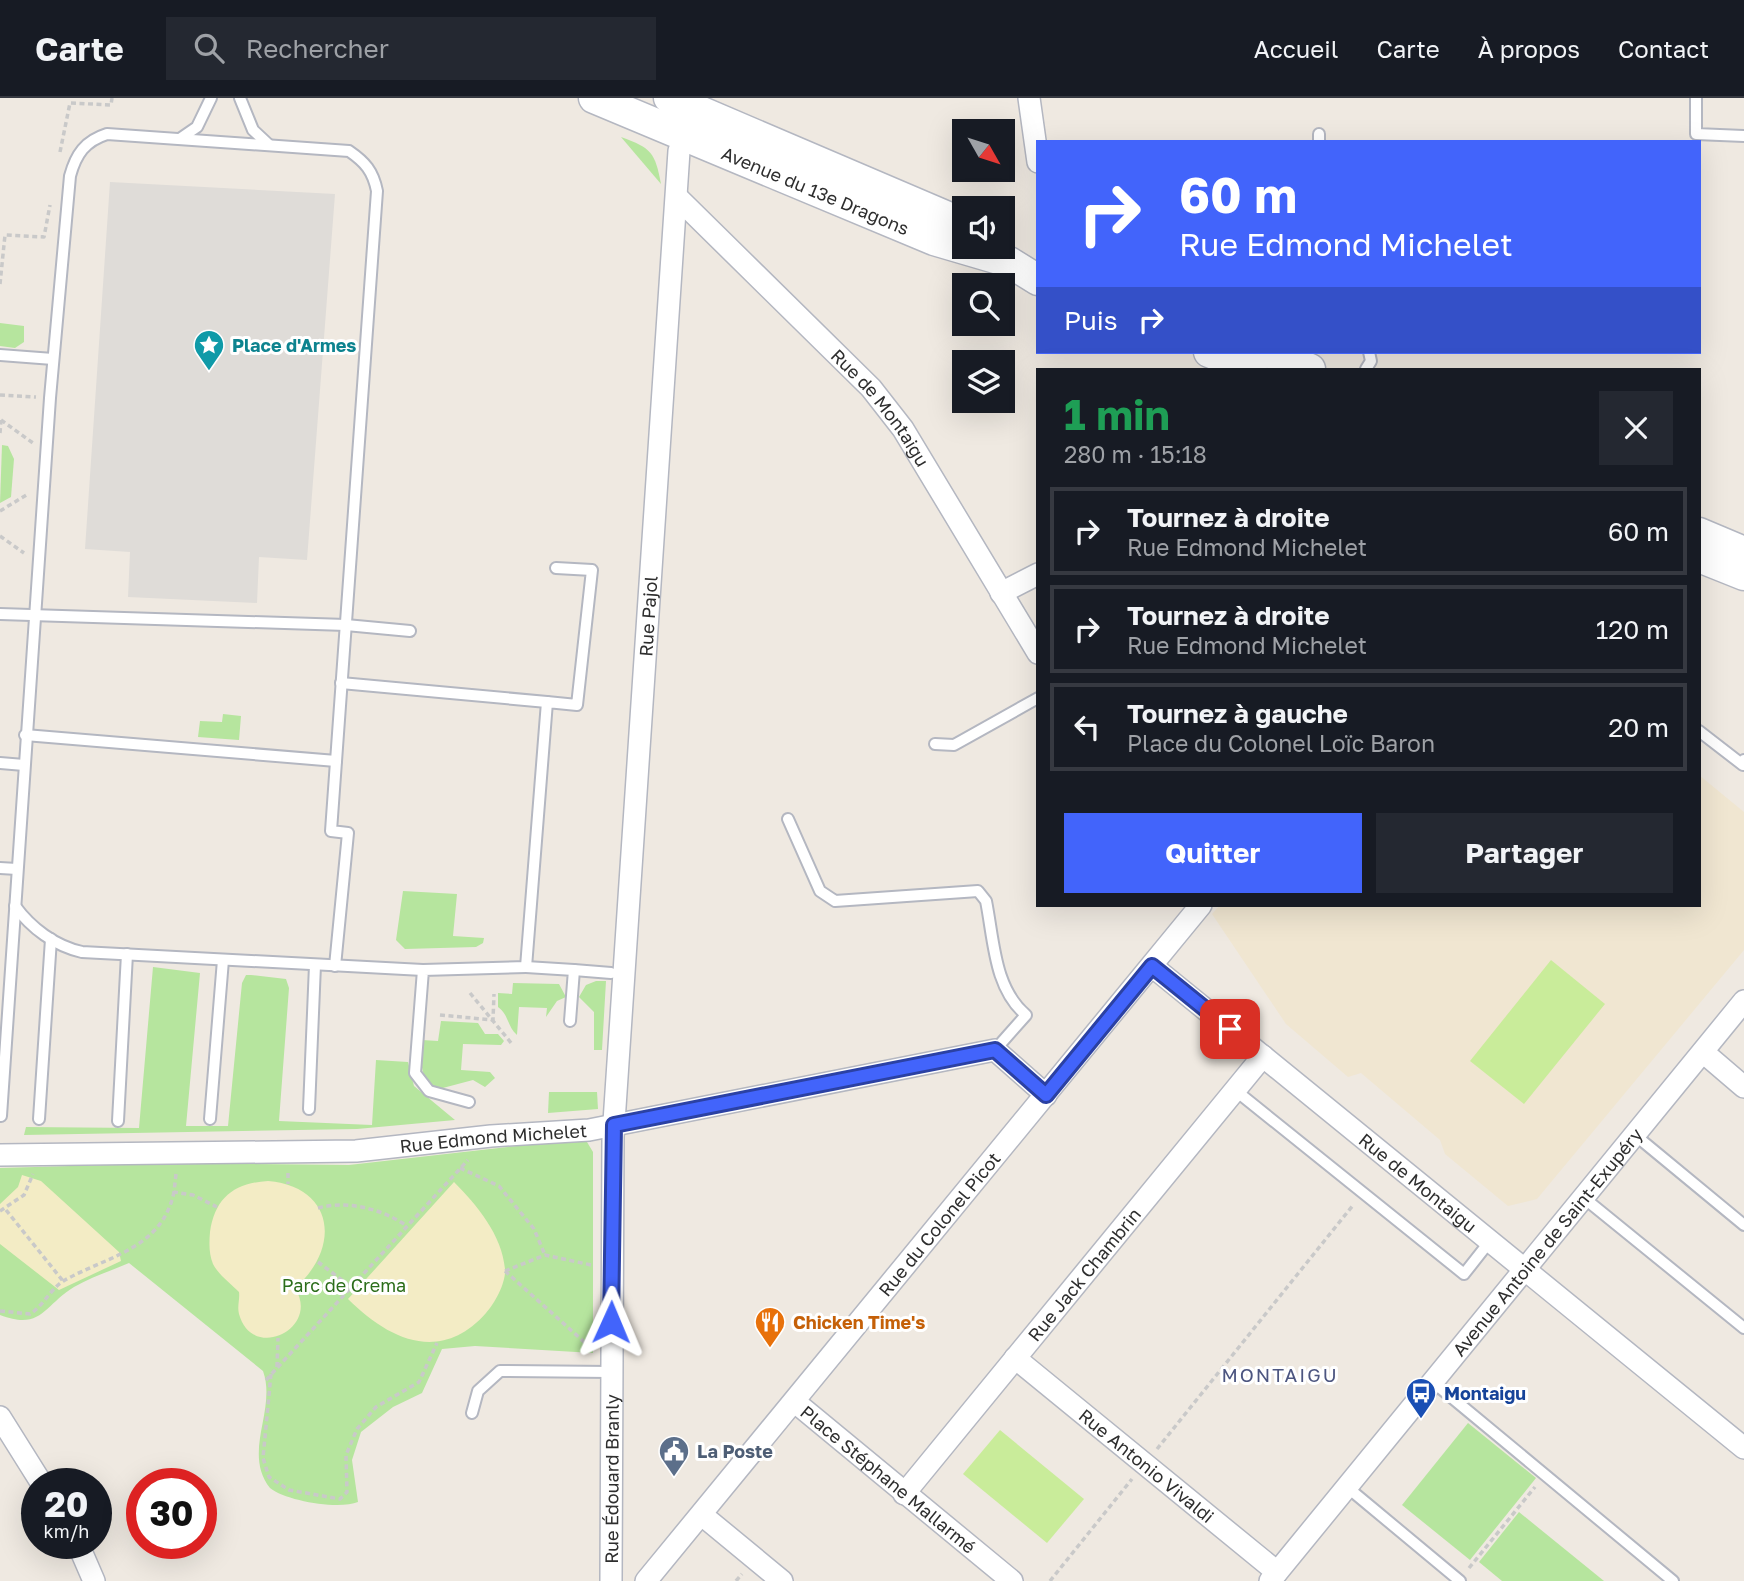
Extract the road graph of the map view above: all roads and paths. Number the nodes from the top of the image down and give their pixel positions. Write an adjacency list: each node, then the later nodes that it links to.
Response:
1 (211, 98): 8 (lane)
2 (240, 98): 9 (lane)
3 (594, 98): 6 (main road, Avenue du 13e Dragons)
4 (1029, 98): 10 (street)
5 (1696, 98): 7 (lane)
6 (683, 114): 11 (street, Rue Pajol); 12 (main road, Avenue du 13e Dragons); 16 (main road, Avenue du 13e Dragons)
7 (1744, 136)
8 (181, 138): 9 (lane); 21 (lane)
9 (270, 145): 42 (lane)
10 (1036, 148)
11 (678, 198): 39 (street, Rue de Montaigu); 90 (street, Rue Pajol)
12 (952, 219)
13 (5, 235): 17 (path)
14 (1015, 252): 15 (main road, Avenue du 13e Dragons)
15 (1036, 271)
16 (1036, 272)
17 (0, 284)
18 (1214, 354): 22 (main road)
19 (1273, 354): 23 (main road)
20 (0, 355): 21 (lane)
21 (53, 359): 25 (lane)
22 (1249, 368)
23 (1308, 368)
24 (0, 396): 25 (path)
25 (50, 398): 28 (lane)
26 (1, 419): 27 (path); 28 (path)
27 (0, 433)
28 (46, 452): 29 (lane)
29 (44, 484): 30 (path); 35 (lane)
30 (0, 511)
31 (1701, 534): 33 (main road)
32 (0, 536): 35 (path)
33 (1744, 552)
34 (1701, 558): 38 (main road)
35 (38, 563): 41 (lane)
36 (556, 568): 47 (lane)
37 (1036, 575): 39 (street)
38 (1744, 575)
39 (1001, 593): 44 (street, Rue de Montaigu)
40 (0, 614): 41 (lane)
41 (34, 616): 42 (lane); 49 (lane)
42 (346, 625): 43 (lane); 45 (lane)
43 (410, 631)
44 (1036, 650)
45 (341, 683): 47 (lane); 52 (lane)
46 (1036, 699): 50 (lane)
47 (547, 702): 66 (lane)
48 (1701, 733): 51 (lane)
49 (26, 735): 52 (lane); 54 (lane)
50 (935, 744)
51 (1744, 760)
52 (336, 761): 64 (lane)
53 (0, 763): 54 (lane)
54 (24, 765): 57 (lane)
55 (788, 819): 78 (lane)
56 (0, 868): 57 (lane)
57 (17, 869): 58 (lane)
58 (15, 906): 60 (lane); 76 (lane)
59 (1199, 907): 65 (street)
60 (51, 939): 61 (lane); 87 (lane)
61 (127, 954): 62 (lane); 89 (lane)
62 (223, 960): 63 (lane); 88 (lane)
63 (315, 965): 64 (lane); 85 (lane)
64 (335, 966): 67 (lane)
65 (1152, 966): 80 (street, Rue de Montaigu); 83 (street, Rue du Colonel Picot)
66 (526, 967): 67 (lane); 68 (lane)
67 (423, 970): 84 (lane)
68 (574, 970): 69 (lane); 75 (lane)
69 (611, 973)
70 (470, 993): 74 (path)
71 (494, 994): 74 (path)
72 (1744, 1001): 79 (street, Avenue Antoine de Saint-Exupéry)
73 (440, 1015): 74 (path)
74 (493, 1020): 77 (path)
75 (569, 1021)
76 (3, 1026): 86 (lane)
77 (512, 1044)
78 (995, 1050): 83 (street); 90 (street, Rue Edmond Michelet)
79 (1703, 1052): 81 (street); 91 (street, Avenue Antoine de Saint-Exupéry)
80 (1262, 1056): 82 (street, Rue Jack Chambrin); 104 (street, Rue de Montaigu)
81 (1744, 1087)
82 (1235, 1090): 96 (lane); 116 (street, Rue Jack Chambrin)
83 (1046, 1095): 122 (street, Rue du Colonel Picot)
84 (469, 1102)
85 (309, 1109)
86 (1, 1116)
87 (38, 1119)
88 (210, 1119)
89 (118, 1121)
90 (614, 1125): 92 (street, Rue Edmond Michelet); 118 (street, Rue Édouard Branly)
91 (1634, 1135): 97 (street, Avenue Antoine de Saint-Exupéry); 102 (lane)
92 (0, 1155)
93 (177, 1170): 95 (path)
94 (33, 1178): 100 (path)
95 (174, 1192): 98 (path); 109 (path)
96 (1363, 1193): 104 (lane); 126 (path)
97 (1584, 1198): 108 (street, Avenue Antoine de Saint-Exupéry); 112 (lane)
98 (217, 1208)
99 (318, 1208): 103 (path)
100 (6, 1210): 101 (path); 109 (path)
101 (0, 1211)
102 (1744, 1225)
103 (407, 1226): 105 (path); 110 (path)
104 (1490, 1241): 108 (street, Rue de Montaigu)
105 (545, 1255): 107 (path); 115 (path)
106 (318, 1262): 110 (path)
107 (593, 1265)
108 (1525, 1269): 121 (street, Avenue Antoine de Saint-Exupéry); 125 (street, Rue de Montaigu)
109 (63, 1281): 111 (path)
110 (351, 1287): 117 (path)
111 (0, 1311)
112 (1744, 1328)
113 (278, 1338): 117 (path)
114 (437, 1343): 119 (path)
115 (593, 1350)
116 (1015, 1358): 126 (street, Rue Antonio Vivaldi); 130 (street, Rue Jack Chambrin)
117 (278, 1367): 119 (path)
118 (611, 1372): 123 (lane); 135 (street, Rue Édouard Branly)
119 (271, 1374): 120 (path)
120 (266, 1380)
121 (1433, 1382): 128 (lane); 129 (street, Avenue Antoine de Saint-Exupéry)
122 (795, 1402): 130 (street, Place Stéphane Mallarmé); 131 (street, Rue du Colonel Picot)
123 (471, 1413)
124 (0, 1417): 127 (street)
125 (1744, 1448)
126 (1145, 1464): 133 (street, Rue Antonio Vivaldi); 139 (path)
127 (32, 1468)
128 (1545, 1476): 140 (path); 141 (lane)
129 (1347, 1487): 133 (street, Avenue Antoine de Saint-Exupéry); 140 (lane)
130 (904, 1494): 138 (street, Place Stéphane Mallarmé)
131 (702, 1516): 136 (street, Rue du Colonel Picot); 137 (street)
132 (84, 1559): 134 (street)
133 (1273, 1577)
134 (94, 1581)
135 (611, 1581)
136 (646, 1581)
137 (782, 1581)
138 (1012, 1581)
139 (1050, 1581)
140 (1460, 1581)
141 (1673, 1581)

